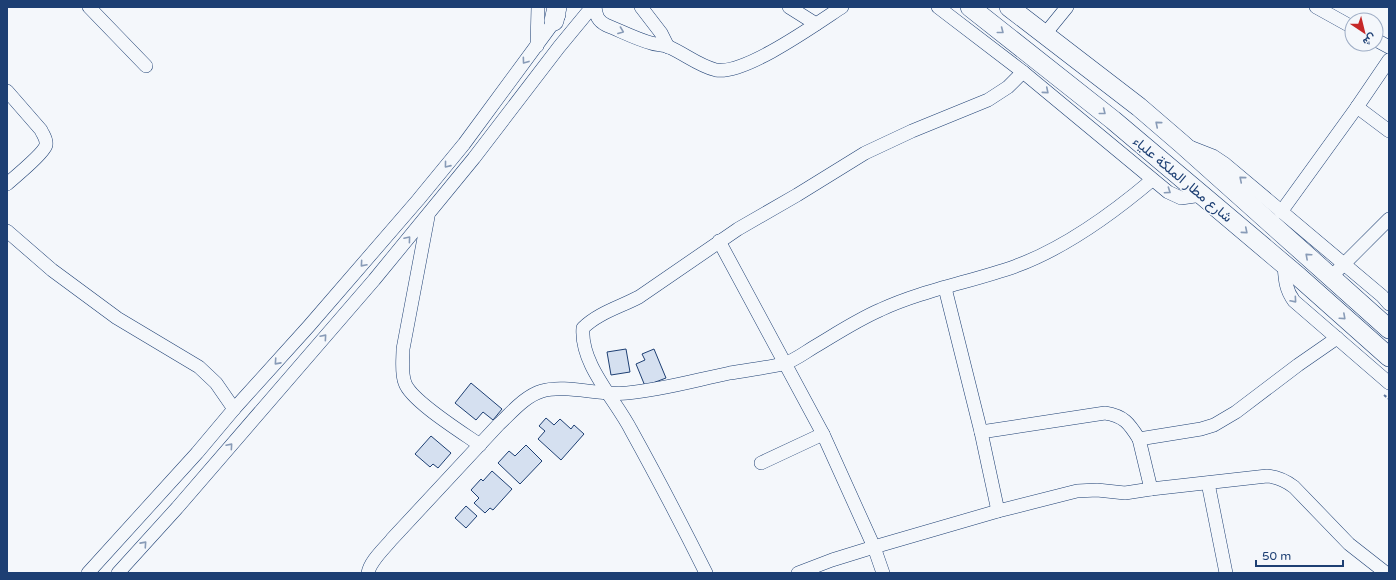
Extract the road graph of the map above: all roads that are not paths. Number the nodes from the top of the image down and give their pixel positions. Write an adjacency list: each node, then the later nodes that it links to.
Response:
1 (89, 7): 19 (street)
2 (538, 7): 16 (street)
3 (594, 7): 17 (street, one-way to 17); 29 (street)
4 (641, 7): 17 (street)
5 (789, 7): 14 (street)
6 (842, 7): 14 (street)
7 (938, 7): 20 (street)
8 (970, 7): 27 (highway, شارع مطار الملكة علياء, one-way to 27)
9 (1009, 7): 15 (highway, شارع مطار الملكة علياء)
10 (1067, 7): 15 (street)
11 (1316, 7): 13 (street)
12 (559, 12): 16 (street)
13 (1344, 23)
14 (816, 24): 17 (street)
15 (1045, 34): 24 (highway, شارع مطار الملكة علياء, one-way to 15)
16 (537, 46): 43 (street, one-way to 43)
17 (668, 47)
18 (1389, 60): 22 (street)
19 (146, 66)
20 (1023, 72): 25 (street, one-way to 25); 32 (street)
21 (7, 92): 26 (street)
22 (1357, 107): 23 (street); 28 (street)
23 (1389, 131)
24 (1182, 144): 28 (street, one-way to 24); 34 (highway, شارع مطار الملكة علياء, one-way to 24)
25 (1152, 180): 27 (street, one-way to 27); 35 (street)
26 (7, 184)
27 (1202, 195): 33 (highway, شارع مطار الملكة علياء, one-way to 33)
28 (1282, 212): 34 (street)
29 (428, 215): 47 (street); 54 (street, one-way to 29)
30 (1389, 219): 34 (street)
31 (7, 231): 43 (street)
32 (719, 241): 40 (street); 42 (street)
33 (1284, 264): 38 (street, one-way to 38); 39 (highway, شارع مطار الملكة علياء, one-way to 39)
34 (1337, 271): 36 (street); 37 (highway, شارع مطار الملكة علياء)
35 (945, 288): 40 (street); 44 (street)
36 (1389, 304)
37 (1389, 329)
38 (1337, 338): 41 (street); 46 (street)
39 (1389, 357)
40 (784, 364): 42 (street); 45 (street)
41 (1387, 389)
42 (609, 394): 47 (street); 56 (street)
43 (234, 410): 53 (street)
44 (981, 432): 46 (street); 51 (street)
45 (823, 434): 48 (street); 52 (street)
46 (1138, 439): 50 (street)
47 (480, 445): 55 (street)
48 (761, 463)
49 (1208, 483): 50 (street); 59 (street); 60 (street)
50 (1151, 489): 51 (street)
51 (998, 511): 52 (street)
52 (874, 547): 57 (street); 58 (street)
53 (88, 573)
54 (118, 573)
55 (368, 573)
56 (706, 573)
57 (798, 573)
58 (883, 573)
59 (1226, 573)
60 (1386, 573)

